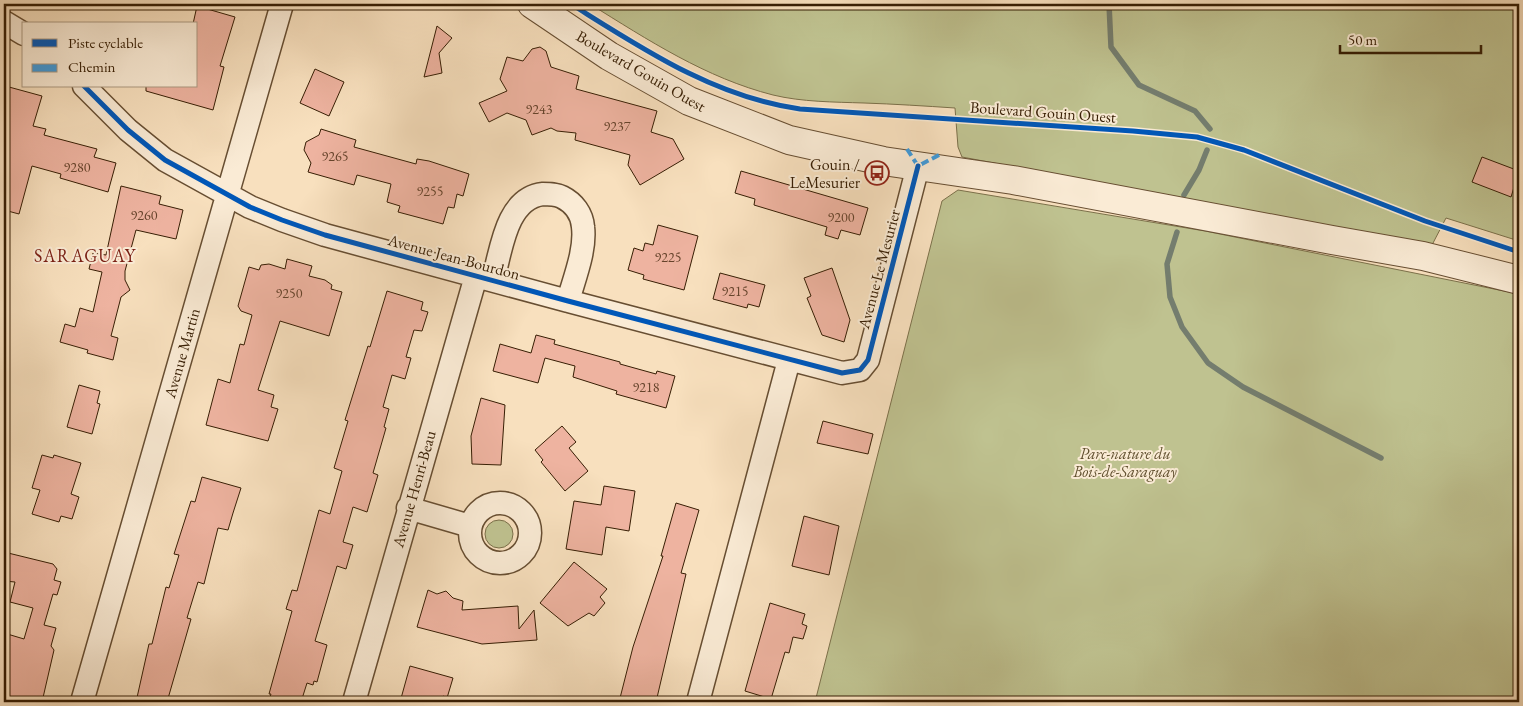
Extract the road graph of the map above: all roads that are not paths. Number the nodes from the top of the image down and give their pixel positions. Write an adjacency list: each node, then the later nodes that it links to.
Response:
1 (282, 4): 7 (street, Avenue Martin)
2 (532, 4): 6 (street, Boulevard Gouin Ouest)
3 (4, 22): 4 (street)
4 (22, 33)
5 (86, 88): 7 (street, Avenue Jean-Bourdon)
6 (918, 166): 9 (street, Boulevard Gouin Ouest); 12 (street, Avenue Le Mesurier)
7 (227, 194): 8 (street, Avenue Jean-Bourdon); 15 (street, Avenue Martin)
8 (484, 278): 10 (street, Avenue Jean-Bourdon); 10 (street, Avenue Henri-Beau); 13 (street, Avenue Henri-Beau)
9 (1519, 280)
10 (568, 301): 11 (street, Avenue Jean-Bourdon)
11 (789, 360): 12 (street, Avenue Jean-Bourdon); 17 (street)
12 (855, 372)
13 (408, 508): 14 (street); 16 (street, Avenue Henri-Beau)
14 (470, 526)
15 (82, 702)
16 (354, 702)
17 (698, 702)

